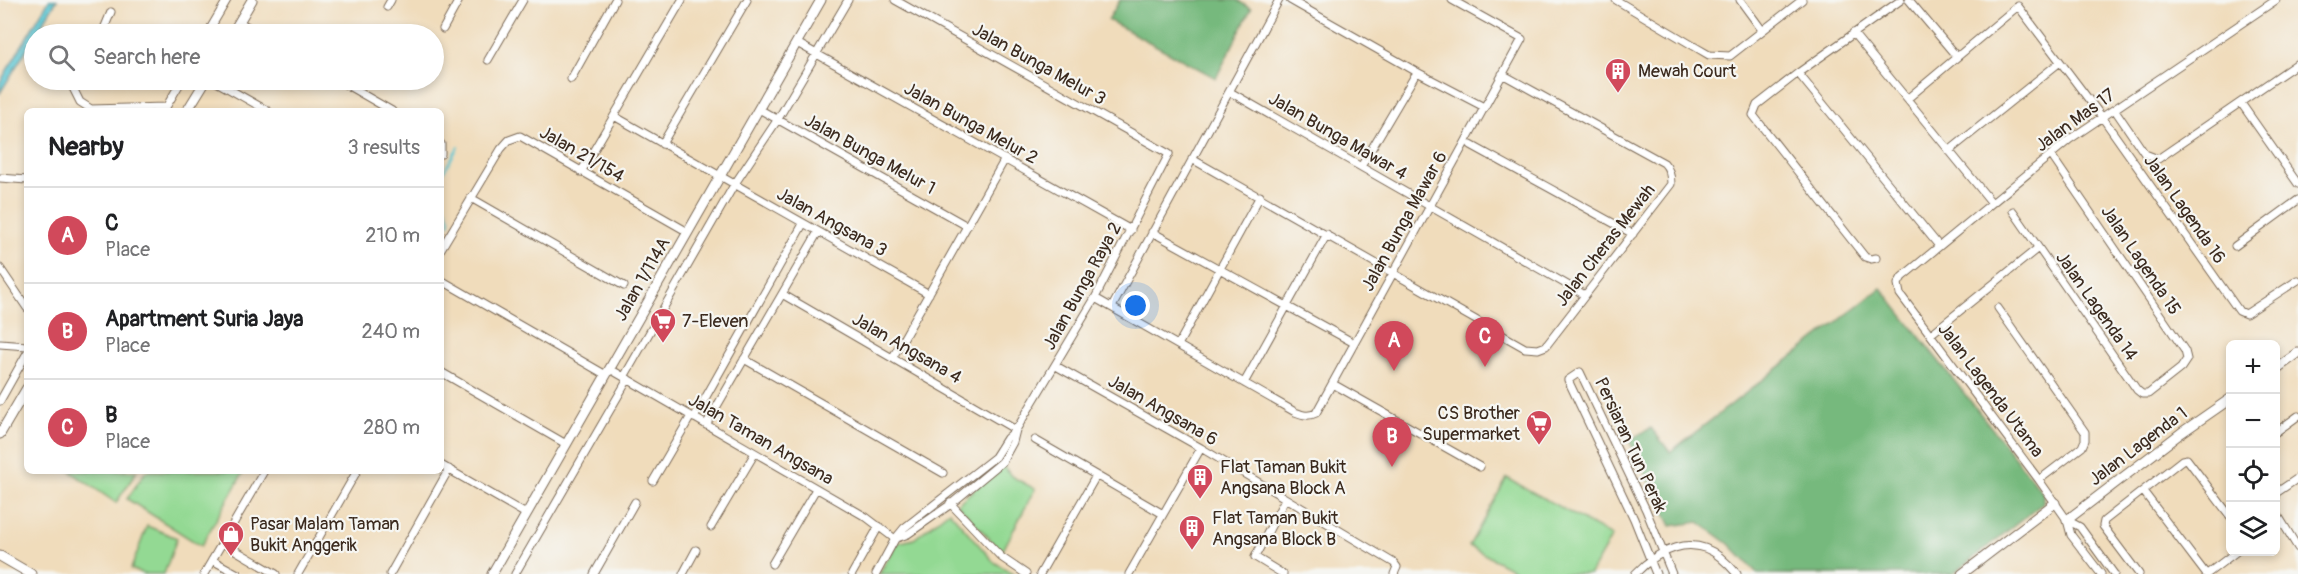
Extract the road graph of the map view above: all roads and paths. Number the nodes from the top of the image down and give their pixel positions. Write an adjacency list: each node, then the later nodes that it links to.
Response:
1 (227, 0): 25 (street)
2 (252, 0): 23 (street)
3 (392, 0): 21 (street)
4 (459, 0): 27 (street)
5 (523, 0): 33 (street)
6 (615, 0): 39 (street)
7 (682, 0): 56 (street)
8 (747, 0): 59 (street)
9 (848, 0): 31 (street)
10 (895, 0): 62 (street, Jalan Bunga Melur 3)
11 (1279, 0): 45 (street)
12 (1290, 0): 36 (street)
13 (1452, 0): 38 (street, Jalan Bunga Mawar 6)
14 (1616, 0): 28 (street)
15 (1740, 0): 28 (street)
16 (1802, 0): 28 (street)
17 (1901, 0): 29 (street)
18 (1909, 0): 32 (street)
19 (2276, 0): 55 (street, Jalan Mas 17)
20 (819, 1): 30 (street, Jalan 1/114A)
21 (387, 8)
22 (111, 12): 24 (street)
23 (239, 22): 26 (street)
24 (106, 24)
25 (213, 24)
26 (243, 24)
27 (444, 27)
28 (1762, 30)
29 (1853, 33): 37 (street); 46 (street)
30 (797, 43): 31 (street, Jalan Bunga Melur 2); 54 (street, Jalan 1/114A)
31 (816, 54): 58 (street); 64 (street, Jalan Bunga Melur 2)
32 (1957, 57): 34 (street, Jalan Lagenda 16); 46 (street)
33 (488, 60)
34 (2060, 62): 57 (street, Jalan Lagenda 16); 61 (street)
35 (2298, 64): 47 (street)
36 (1417, 72): 48 (street); 66 (street)
37 (1798, 73): 88 (street); 91 (street)
38 (1502, 74): 48 (street, Jalan Bunga Mawar 6); 86 (street, Jalan Cheras Mewah)
39 (571, 79)
40 (74, 90): 49 (street)
41 (176, 90): 50 (street)
42 (200, 90): 51 (street)
43 (231, 90): 52 (street)
44 (355, 90): 53 (street)
45 (1230, 92): 65 (street); 66 (street, Jalan Bunga Mawar 4)
46 (1907, 99): 61 (street)
47 (2241, 103): 55 (street); 71 (street)
48 (1484, 107): 77 (street, Jalan Bunga Mawar 6)
49 (90, 108)
50 (166, 108)
51 (189, 108)
52 (263, 108)
53 (387, 108)
54 (759, 109): 58 (street, Jalan Bunga Melur 1); 68 (street, Jalan 1/114A)
55 (2115, 110): 57 (street, Jalan Mas 17)
56 (614, 116): 59 (street, Jalan Angsana 3); 67 (street)
57 (2102, 117): 63 (street, Jalan Mas 17); 96 (street, Jalan Lagenda 16)
58 (778, 119): 72 (street); 80 (street, Jalan Bunga Melur 1)
59 (662, 144): 68 (street, Jalan Angsana 3)
60 (1471, 145): 86 (street)
61 (1949, 151): 76 (street)
62 (1169, 154): 81 (street, Jalan Bunga Raya 2)
63 (2051, 155): 76 (street, Jalan Mas 17); 121 (street, Jalan Lagenda 15)
64 (1005, 159): 80 (street); 81 (street, Jalan Bunga Melur 2)
65 (1192, 159): 73 (street); 82 (street)
66 (1362, 165): 77 (street, Jalan Bunga Mawar 4)
67 (581, 172): 74 (street, Jalan 21/154); 83 (street, Jalan 21/154)
68 (720, 177): 72 (street, Jalan Angsana 3); 83 (street, Jalan 1/114A)
69 (0, 178): 70 (street)
70 (24, 180)
71 (2298, 184)
72 (734, 185): 79 (street, Jalan Angsana 3); 120 (street)
73 (1260, 196): 85 (street); 93 (street)
74 (471, 198): 87 (street, Jalan 21/154); 98 (street)
75 (2298, 200): 89 (street)
76 (1992, 203): 88 (street, Jalan Mas 17)
77 (1431, 207): 94 (street, Jalan Bunga Mawar 6); 101 (street, Jalan Bunga Mawar 4)
78 (2013, 212): 90 (street, Jalan Lagenda 14)
79 (804, 224): 84 (street, Jalan Angsana 3); 127 (street)
80 (967, 226): 100 (street)
81 (1131, 230): 102 (street, Jalan Bunga Raya 2)
82 (1152, 231): 93 (street); 105 (street)
83 (688, 232): 118 (street, Jalan 1/114A)
84 (818, 232): 99 (street); 100 (street, Jalan Angsana 3)
85 (1326, 234): 94 (street); 104 (street)
86 (1633, 234): 101 (street, Jalan Cheras Mewah)
87 (444, 244)
88 (1939, 246): 95 (street, Jalan Mas 17)
89 (2235, 246)
90 (2038, 248): 107 (street); 121 (street, Jalan Lagenda 14)
91 (1876, 258)
92 (0, 268): 103 (street)
93 (1220, 268): 104 (street); 111 (street)
94 (1394, 272): 101 (street, Jalan Cheras Mewah); 108 (street, Jalan Bunga Mawar 6)
95 (1902, 277): 107 (street, Jalan Lagenda Utama)
96 (2298, 280)
97 (444, 282): 118 (street, Jalan Taman Angsana)
98 (624, 286)
99 (782, 294): 113 (street, Jalan Angsana 4); 115 (street)
100 (929, 294): 113 (street)
101 (1585, 295)
102 (1095, 298): 105 (street); 116 (street, Jalan Bunga Raya 2)
103 (24, 304)
104 (1288, 306): 108 (street); 122 (street)
105 (1112, 308): 111 (street)
106 (1998, 308): 145 (street)
107 (1931, 334): 145 (street, Jalan Lagenda Utama)
108 (1354, 343): 123 (street, Jalan Bunga Mawar 6)
109 (0, 344): 110 (street)
110 (24, 345)
111 (1178, 345): 122 (street)
112 (2298, 353): 117 (street)
113 (893, 357): 131 (street, Jalan Angsana 4)
114 (24, 358): 125 (street)
115 (744, 359): 129 (street); 140 (street)
116 (1056, 366): 131 (street, Jalan Bunga Raya 2); 135 (street, Jalan Angsana 6)
117 (2280, 366)
118 (608, 372): 120 (street, Jalan Taman Angsana); 134 (street, Jalan 1/114A)
119 (444, 374): 134 (street)
120 (626, 378): 127 (street, Jalan Taman Angsana); 178 (street)
121 (2166, 380)
122 (1244, 383): 123 (street, Jalan Bunga Mawar 6)
123 (1333, 384): 138 (street)
124 (24, 393): 132 (street)
125 (0, 401)
126 (2226, 405): 157 (street, Jalan Lagenda 1)
127 (693, 417): 129 (street, Jalan Taman Angsana); 146 (street)
128 (2298, 417): 130 (street)
129 (706, 425): 136 (street, Jalan Taman Angsana)
130 (2280, 429)
131 (1016, 430): 151 (street, Jalan Bunga Raya 2)
132 (0, 434)
133 (1035, 440): 143 (street)
134 (566, 444): 155 (street, Jalan 1/114A)
135 (1201, 448): 150 (street, Jalan Angsana 6); 156 (street)
136 (755, 453): 147 (street, Jalan Taman Angsana); 160 (street)
137 (444, 466): 139 (street)
138 (1480, 466)
139 (449, 469): 155 (street); 176 (street)
140 (944, 473)
141 (262, 474): 162 (street)
142 (355, 474): 175 (street)
143 (1096, 476): 156 (street); 184 (street)
144 (2298, 478): 148 (street)
145 (2039, 480): 153 (street, Jalan Lagenda Utama)
146 (653, 481)
147 (816, 489): 159 (street, Jalan Taman Angsana); 170 (street)
148 (2280, 490)
149 (2143, 491): 154 (street); 195 (street); 196 (street)
150 (1285, 499): 186 (street); 187 (street, Jalan Angsana 6)
151 (948, 501): 161 (street, Jalan Bunga Raya 2); 183 (street)
152 (635, 502): 179 (street)
153 (2055, 503): 157 (street, Jalan Lagenda Utama); 192 (street)
154 (2226, 511)
155 (526, 514): 177 (street, Jalan 1/114A)
156 (1163, 514): 185 (street)
157 (2067, 520): 193 (street, Jalan Lagenda Utama); 194 (street, Jalan Lagenda Utama)
158 (2280, 522): 163 (street)
159 (879, 526): 161 (street, Jalan Taman Angsana); 181 (street)
160 (711, 527)
161 (895, 539): 182 (street)
162 (223, 543): 169 (street); 174 (street)
163 (2298, 548)
164 (696, 550): 180 (street)
165 (1662, 552): 168 (street); 168 (street, Persiaran Tun Perak); 190 (street, Persiaran Tun Perak); 191 (street)
166 (0, 556): 171 (street)
167 (2231, 556): 196 (street)
168 (1649, 559): 188 (street); 189 (street, Persiaran Tun Perak)
169 (212, 560): 172 (street); 173 (street)
170 (772, 564)
171 (31, 574)
172 (204, 574)
173 (238, 574)
174 (276, 574)
175 (298, 574)
176 (390, 574)
177 (492, 574)
178 (515, 574)
179 (594, 574)
180 (683, 574)
181 (852, 574)
182 (876, 574)
183 (1026, 574)
184 (1040, 574)
185 (1129, 574)
186 (1283, 574)
187 (1395, 574)
188 (1635, 574)
189 (1656, 574)
190 (1672, 574)
191 (1737, 574)
192 (1962, 574)
193 (2102, 574)
194 (2114, 574)
195 (2139, 574)
196 (2207, 574)

